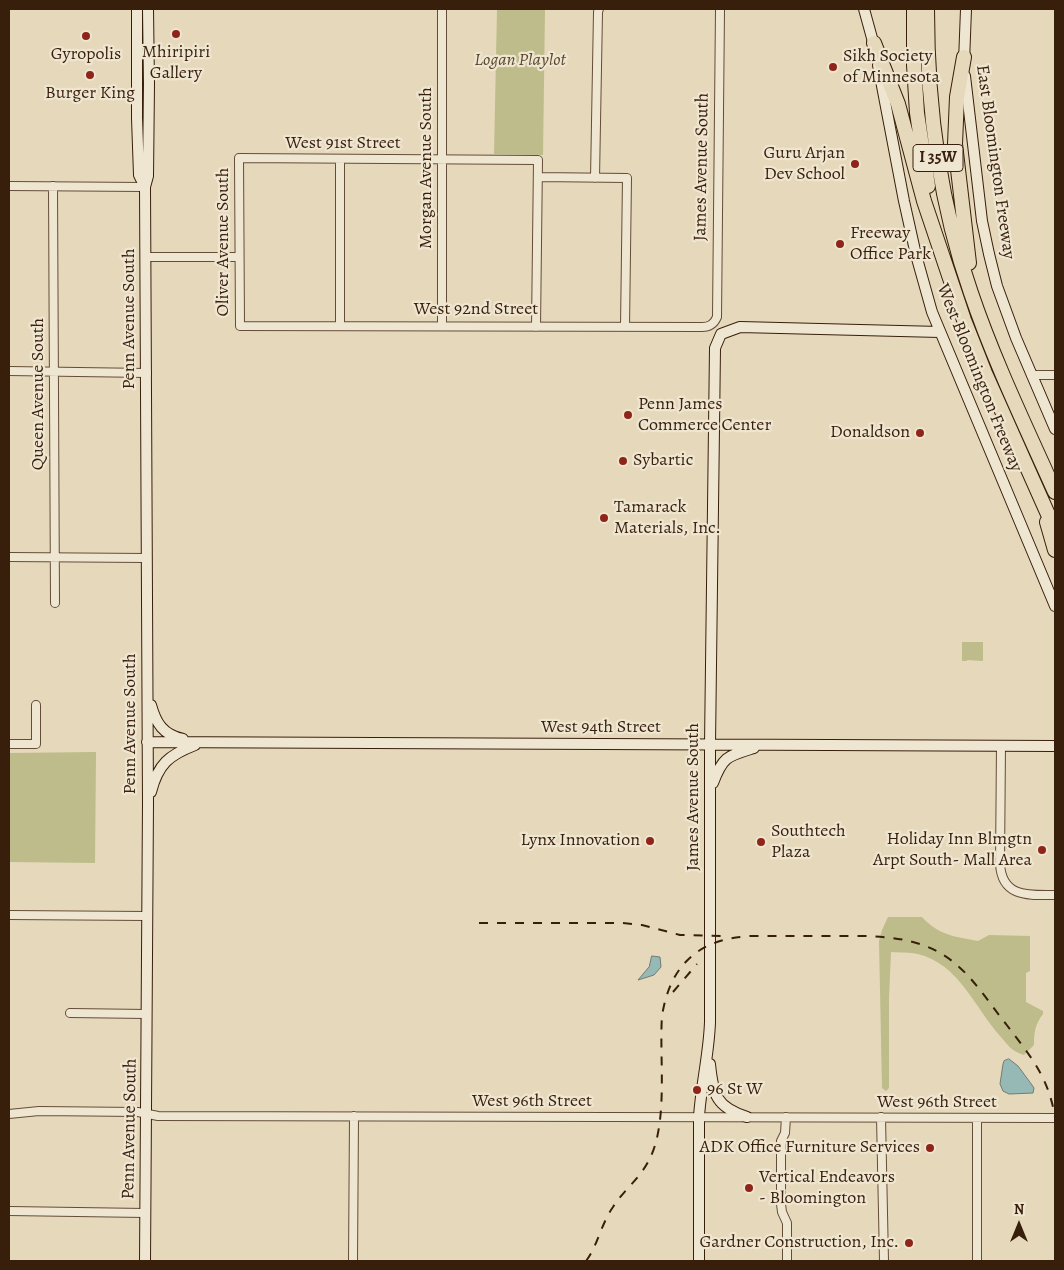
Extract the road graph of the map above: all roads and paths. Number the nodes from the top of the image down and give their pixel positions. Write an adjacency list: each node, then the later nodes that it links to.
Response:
1 (137, 9): 19 (street, Penn Avenue South)
2 (148, 9): 19 (street, Penn Avenue South)
3 (442, 9): 14 (street, Morgan Avenue South)
4 (599, 9): 16 (street)
5 (720, 9): 24 (street, James Avenue South)
6 (864, 9): 10 (street, West Bloomington Freeway)
7 (914, 9): 22 (highway, I 35W)
8 (927, 9): 23 (highway, I 35W)
9 (966, 9): 11 (street, East Bloomington Freeway)
10 (874, 44): 22 (highway); 30 (street, West Bloomington Freeway)
11 (964, 57): 23 (highway); 34 (street, East Bloomington Freeway)
12 (239, 158): 13 (street, West 91st Street); 21 (street, Oliver Avenue South)
13 (340, 159): 14 (street, West 91st Street); 26 (street)
14 (442, 159): 15 (street, West 91st Street); 27 (street, Morgan Avenue South)
15 (538, 177): 16 (street); 28 (street)
16 (595, 178): 29 (street)
17 (9, 186): 18 (street)
18 (53, 186): 19 (street); 32 (street, Queen Avenue South)
19 (145, 187): 20 (street, Penn Avenue South)
20 (146, 257): 21 (street); 33 (street, Penn Avenue South)
21 (239, 257): 25 (street, Oliver Avenue South)
22 (945, 262): 37 (highway, I 35W)
23 (975, 304): 38 (highway, I 35W)
24 (712, 325): 29 (street, West 92nd Street)
25 (240, 326): 26 (street, West 92nd Street)
26 (340, 326): 27 (street, West 92nd Street)
27 (442, 326): 28 (street, West 92nd Street)
28 (536, 327): 29 (street, West 92nd Street)
29 (625, 327)
30 (940, 332): 45 (street, West Bloomington Freeway); 51 (street, James Avenue South)
31 (9, 372): 32 (street)
32 (54, 372): 33 (street); 42 (street, Queen Avenue South)
33 (147, 372): 43 (street, Penn Avenue South)
34 (1031, 375): 35 (street); 36 (street, East Bloomington Freeway)
35 (1055, 375)
36 (1055, 428)
37 (1036, 486): 39 (highway, I 35W); 40 (highway)
38 (1055, 492)
39 (1055, 530)
40 (1055, 550)
41 (9, 557): 42 (street)
42 (55, 558): 43 (street); 44 (street, Queen Avenue South)
43 (147, 558): 46 (street, Penn Avenue South)
44 (55, 603)
45 (1055, 606)
46 (148, 693): 48 (street, Penn Avenue South); 49 (street)
47 (36, 705): 50 (street)
48 (147, 742): 49 (street, West 94th Street); 56 (street, Penn Avenue South)
49 (201, 742): 51 (street, West 94th Street); 56 (street)
50 (9, 744)
51 (710, 744): 52 (street, West 94th Street); 55 (street, James Avenue South)
52 (765, 744): 53 (street, West 94th Street); 55 (street)
53 (1001, 745): 54 (street, West 94th Street); 57 (street)
54 (1055, 746)
55 (710, 788): 62 (street, James Avenue South)
56 (148, 802): 59 (street, Penn Avenue South)
57 (1055, 895)
58 (9, 915): 59 (street)
59 (147, 916): 61 (street, Penn Avenue South)
60 (70, 1013): 61 (street)
61 (147, 1014): 64 (street, Penn Avenue South)
62 (708, 1052): 66 (street, James Avenue South); 67 (street)
63 (9, 1114): 64 (street, West 96th Street)
64 (146, 1114): 65 (street, West 96th Street); 73 (street, Penn Avenue South)
65 (354, 1116): 66 (street, West 96th Street); 75 (street)
66 (699, 1117): 67 (street, West 96th Street); 76 (street, James Avenue South)
67 (747, 1117): 68 (street, West 96th Street)
68 (786, 1117): 69 (street, West 96th Street); 77 (street)
69 (882, 1117): 70 (street, West 96th Street); 78 (street)
70 (977, 1118): 71 (street, West 96th Street); 79 (street)
71 (1055, 1118)
72 (9, 1211): 73 (street)
73 (145, 1213): 74 (street, Penn Avenue South)
74 (145, 1261)
75 (353, 1261)
76 (699, 1261)
77 (787, 1261)
78 (884, 1261)
79 (977, 1261)

